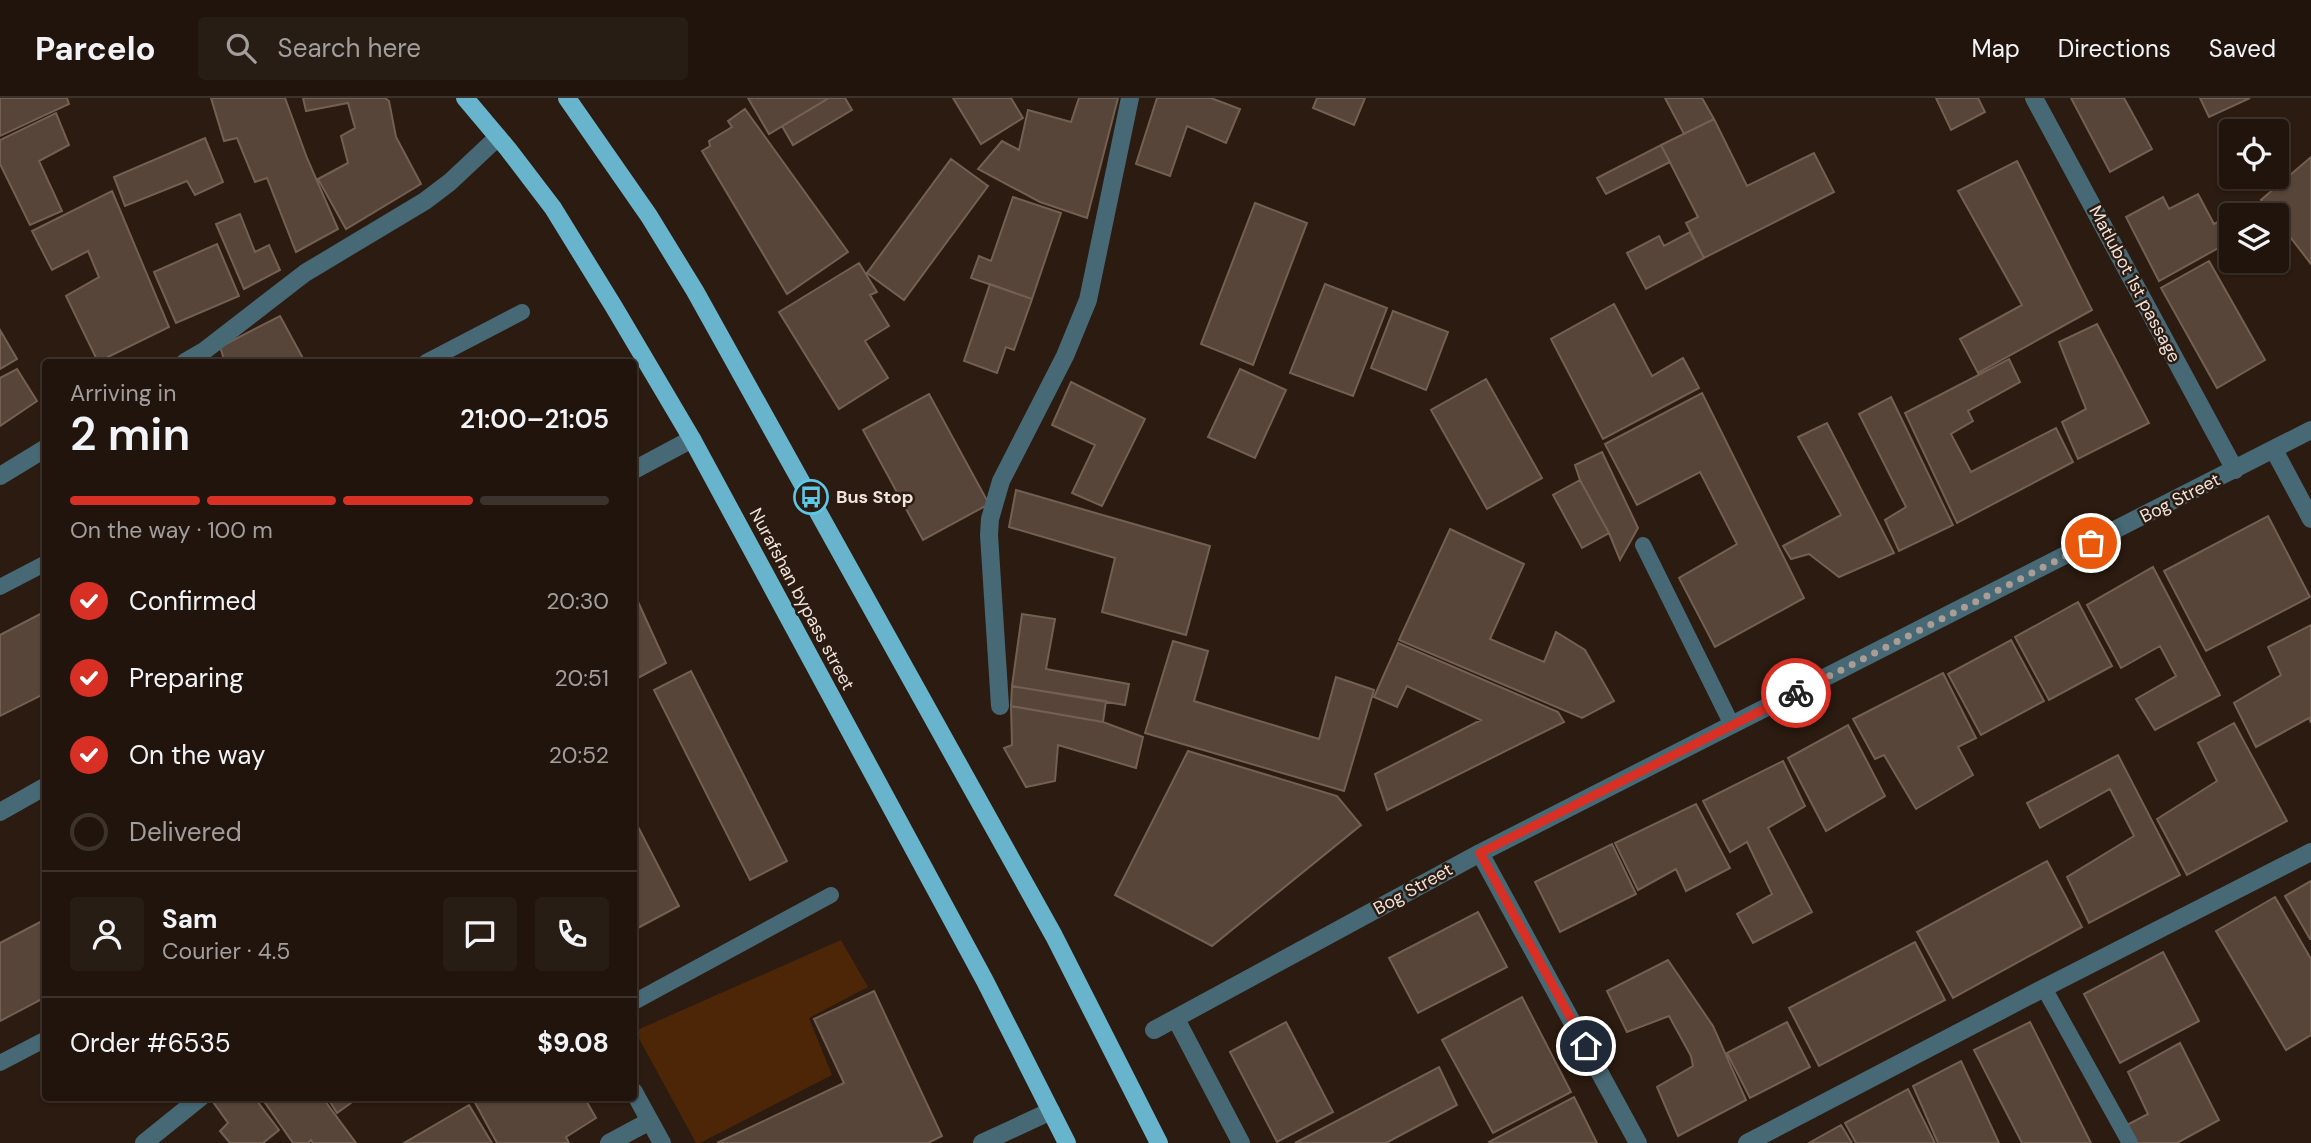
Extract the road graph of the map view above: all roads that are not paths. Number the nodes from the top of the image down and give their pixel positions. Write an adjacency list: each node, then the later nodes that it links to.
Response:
1 (465, 98): 5 (main road, Nurafshan bypass street)
2 (567, 98): 42 (main road)
3 (1130, 98): 20 (street)
4 (2034, 98): 14 (street, Matlubot 1st passage)
5 (498, 137): 7 (street); 10 (main road, Nurafshan bypass street)
6 (522, 312): 8 (lane)
7 (191, 359)
8 (432, 359)
9 (2311, 430): 12 (street, Bog Street)
10 (691, 439): 13 (street); 35 (main road, Nurafshan bypass street)
11 (42, 450): 15 (street)
12 (2274, 450): 14 (street, Bog Street); 16 (street)
13 (637, 468)
14 (2235, 470): 21 (street, Bog Street)
15 (0, 476)
16 (2311, 519)
17 (1643, 545): 21 (lane)
18 (42, 565): 19 (lane)
19 (0, 587)
20 (1000, 706)
21 (1732, 725): 25 (street, Bog Street)
22 (42, 788): 23 (street)
23 (0, 812)
24 (2311, 852): 27 (street)
25 (1480, 853): 29 (street, Bog Street); 44 (street)
26 (831, 895): 28 (lane)
27 (2044, 988): 45 (street); 46 (lane)
28 (637, 1000)
29 (1176, 1019): 30 (street, Bog Street); 43 (street)
30 (1154, 1030)
31 (42, 1041): 32 (lane)
32 (0, 1063)
33 (637, 1097): 36 (street)
34 (196, 1101): 37 (street)
35 (1051, 1111): 40 (street); 41 (main road, Nurafshan bypass street)
36 (650, 1121): 38 (street); 39 (street)
37 (144, 1143)
38 (609, 1143)
39 (662, 1143)
40 (982, 1143)
41 (1067, 1143)
42 (1159, 1143)
43 (1241, 1143)
44 (1638, 1143)
45 (1747, 1143)
46 (2130, 1143)

